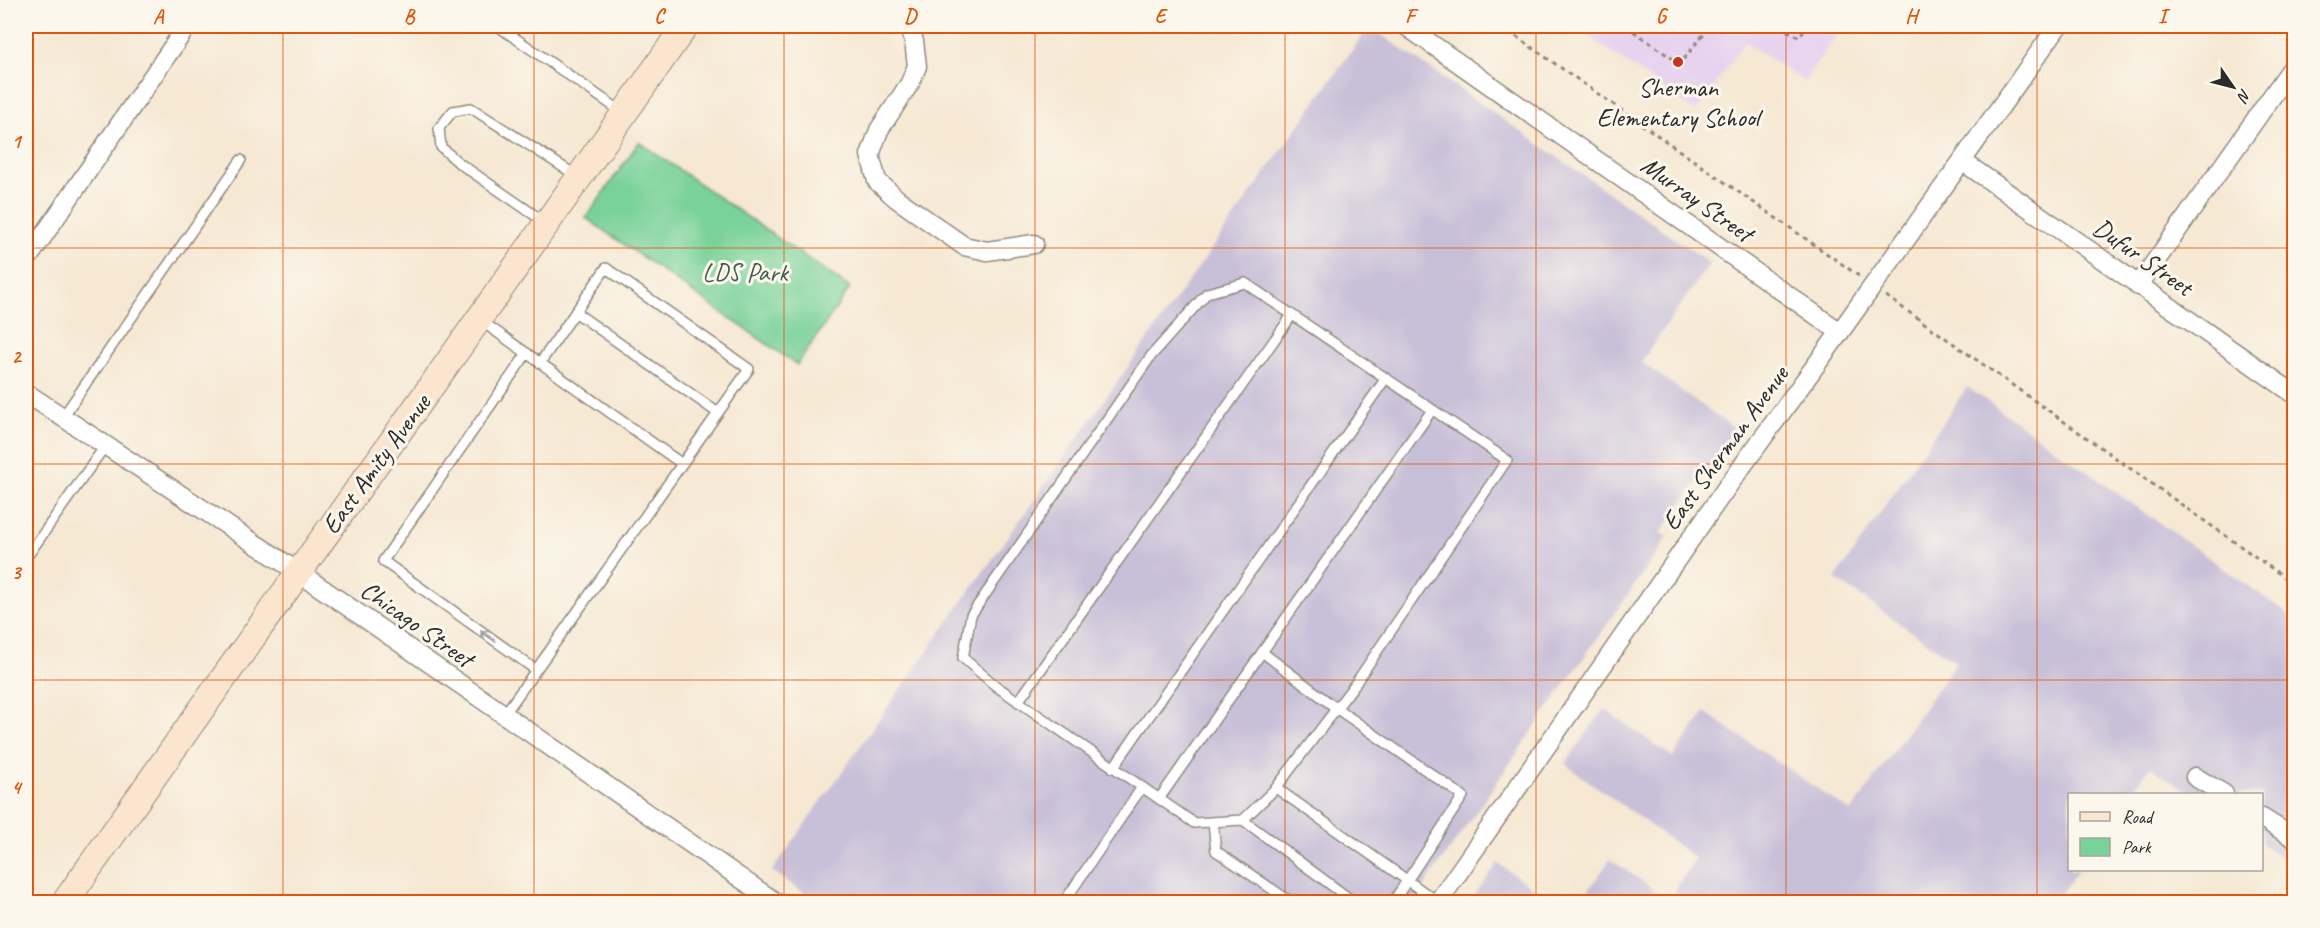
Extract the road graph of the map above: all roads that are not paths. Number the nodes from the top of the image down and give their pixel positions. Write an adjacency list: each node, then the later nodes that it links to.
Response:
1 (187, 26): 14 (street)
2 (500, 26): 8 (lane)
3 (685, 26): 8 (main road, East Amity Avenue)
4 (904, 26): 13 (street)
5 (1406, 26): 19 (street, Murray Street)
6 (2058, 26): 10 (street, East Sherman Avenue)
7 (2295, 64): 15 (street)
8 (624, 114): 11 (main road, East Amity Avenue)
9 (241, 160): 27 (lane)
10 (1962, 161): 15 (street, Dufur Street); 19 (street, East Sherman Avenue)
11 (579, 178): 12 (main road, East Amity Avenue); 12 (lane)
12 (547, 224): 18 (main road, East Amity Avenue)
13 (1034, 244)
14 (26, 261)
15 (2138, 286): 24 (street, Dufur Street)
16 (575, 312): 21 (lane); 26 (lane); 26 (lane)
17 (1292, 315): 22 (lane); 34 (lane); 34 (lane)
18 (480, 320): 20 (lane); 31 (main road, East Amity Avenue)
19 (1840, 332): 49 (street, East Sherman Avenue)
20 (527, 353): 21 (lane); 33 (lane, one-way to 20)
21 (540, 363): 29 (lane)
22 (1386, 378): 25 (lane); 37 (lane)
23 (26, 393): 27 (street, Chicago Street)
24 (2295, 394)
25 (1432, 410): 32 (lane); 35 (lane)
26 (718, 413): 29 (lane)
27 (62, 418): 28 (street, Chicago Street)
28 (105, 446): 30 (lane); 31 (street, Chicago Street)
29 (682, 465): 33 (lane)
30 (26, 558)
31 (297, 572): 36 (street, Chicago Street); 50 (main road, East Amity Avenue)
32 (1262, 652): 35 (lane); 42 (lane)
33 (536, 670): 36 (lane)
34 (1018, 702): 37 (lane)
35 (1336, 708): 40 (lane); 47 (lane)
36 (504, 715): 48 (street, Chicago Street)
37 (1113, 768): 39 (lane)
38 (2195, 777): 41 (street)
39 (1142, 787): 42 (lane); 52 (lane)
40 (1276, 788): 44 (lane); 47 (lane)
41 (2221, 793)
42 (1159, 799): 45 (lane)
43 (2263, 819): 46 (street)
44 (1243, 820): 45 (lane); 54 (lane)
45 (1213, 822): 53 (lane)
46 (2295, 838)
47 (1408, 881): 49 (lane); 55 (lane)
48 (756, 897): 51 (street, Chicago Street)
49 (1438, 902)
50 (65, 903)
51 (775, 903)
52 (1064, 903)
53 (1291, 903)
54 (1354, 903)
55 (1393, 903)

